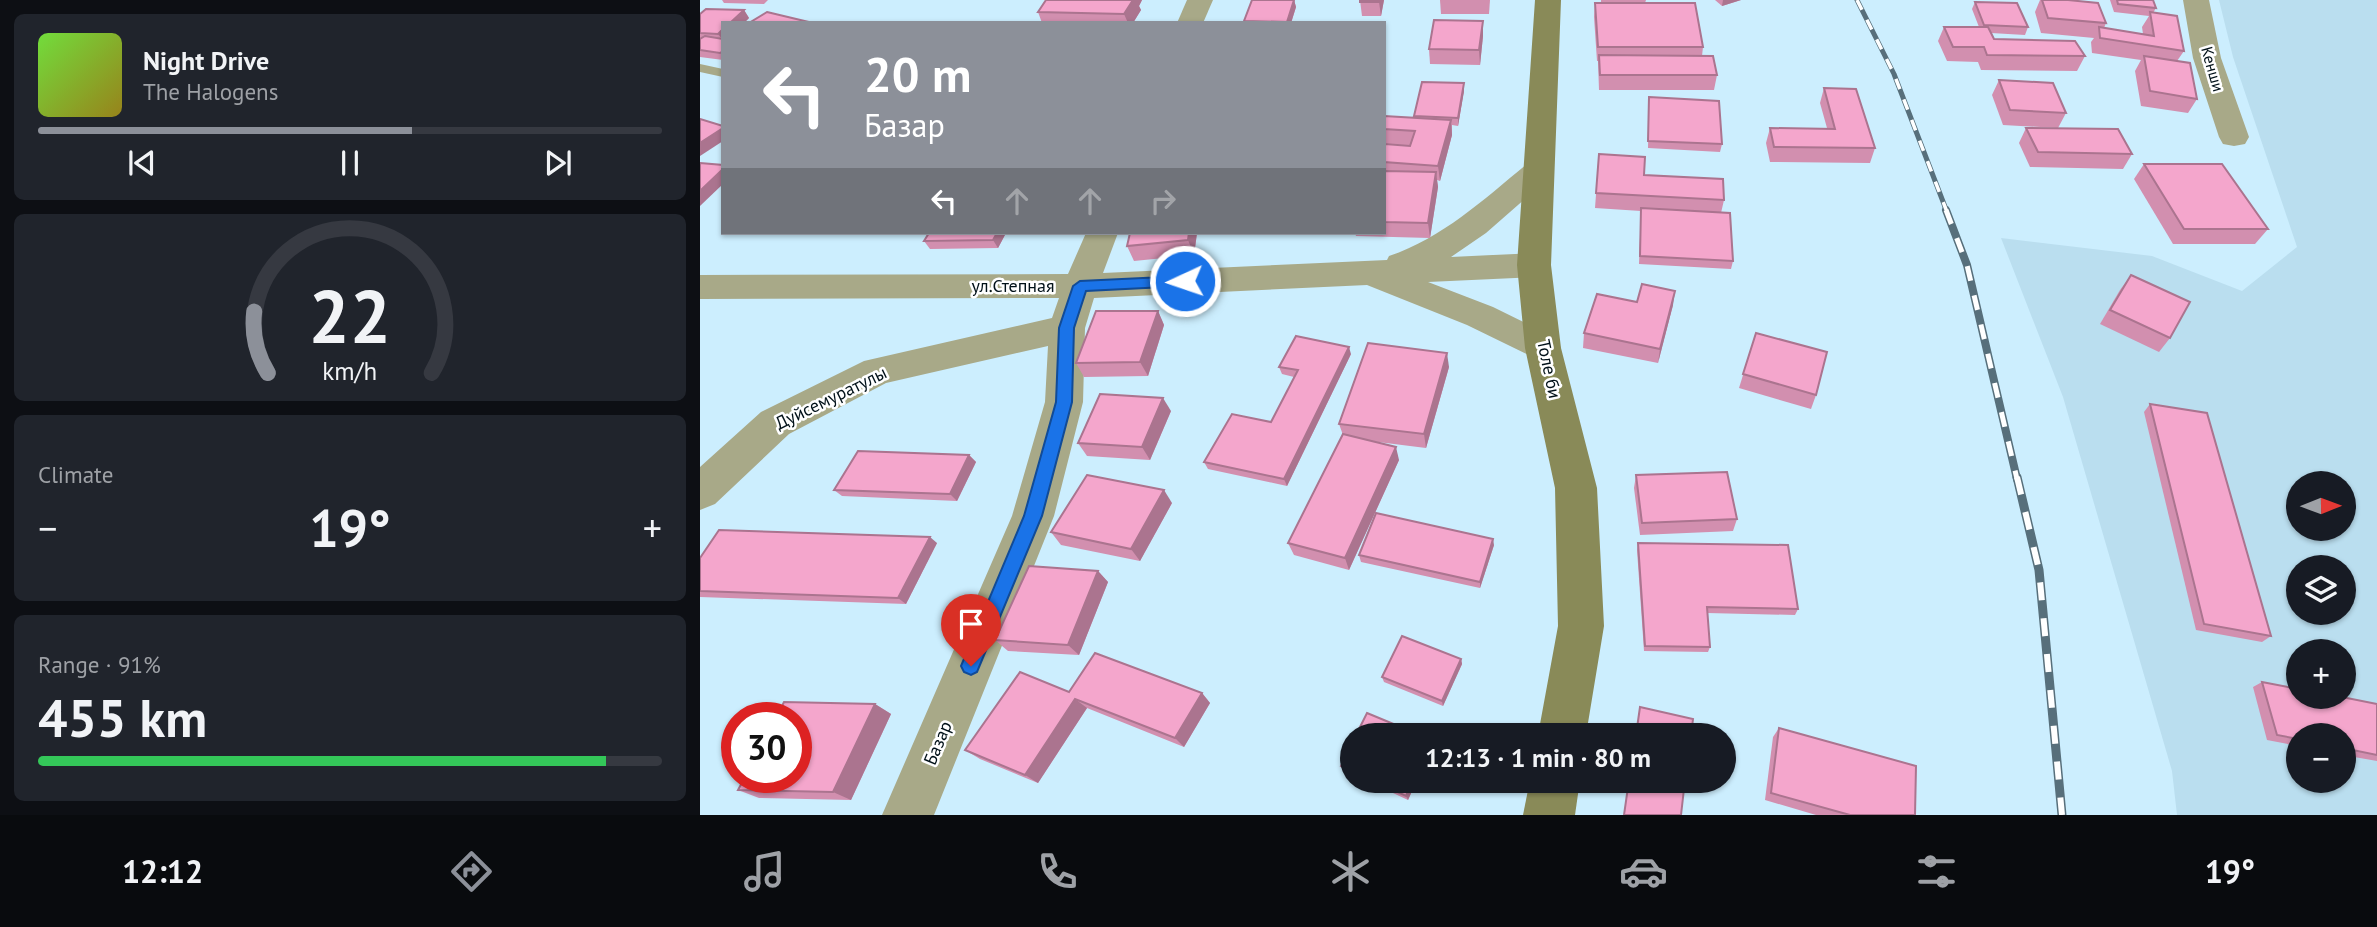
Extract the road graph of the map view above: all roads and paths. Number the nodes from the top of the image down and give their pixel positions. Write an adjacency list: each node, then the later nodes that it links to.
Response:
1 (1200, 0): 4 (street)
2 (1548, 0): 8 (main road, Толе би)
3 (2196, 0): 7 (street, Кенши)
4 (1191, 21)
5 (700, 68): 6 (lane)
6 (721, 73)
7 (2234, 137)
8 (1539, 170): 10 (main road, Толе би); 11 (street)
9 (1101, 235): 12 (street, Базар)
10 (1534, 265): 11 (street, ул.Степная); 15 (main road, Толе би)
11 (1368, 272): 12 (street, ул.Степная); 15 (street, ул.Степная)
12 (1080, 286): 13 (street, ул.Степная); 14 (street, Базар)
13 (700, 287)
14 (1067, 328): 16 (street, Дуйсемуратулы); 19 (street, Базар)
15 (1544, 348): 17 (main road, Толе би)
16 (700, 492)
17 (1564, 723)
18 (1553, 793): 20 (main road)
19 (908, 815)
20 (1549, 815)

